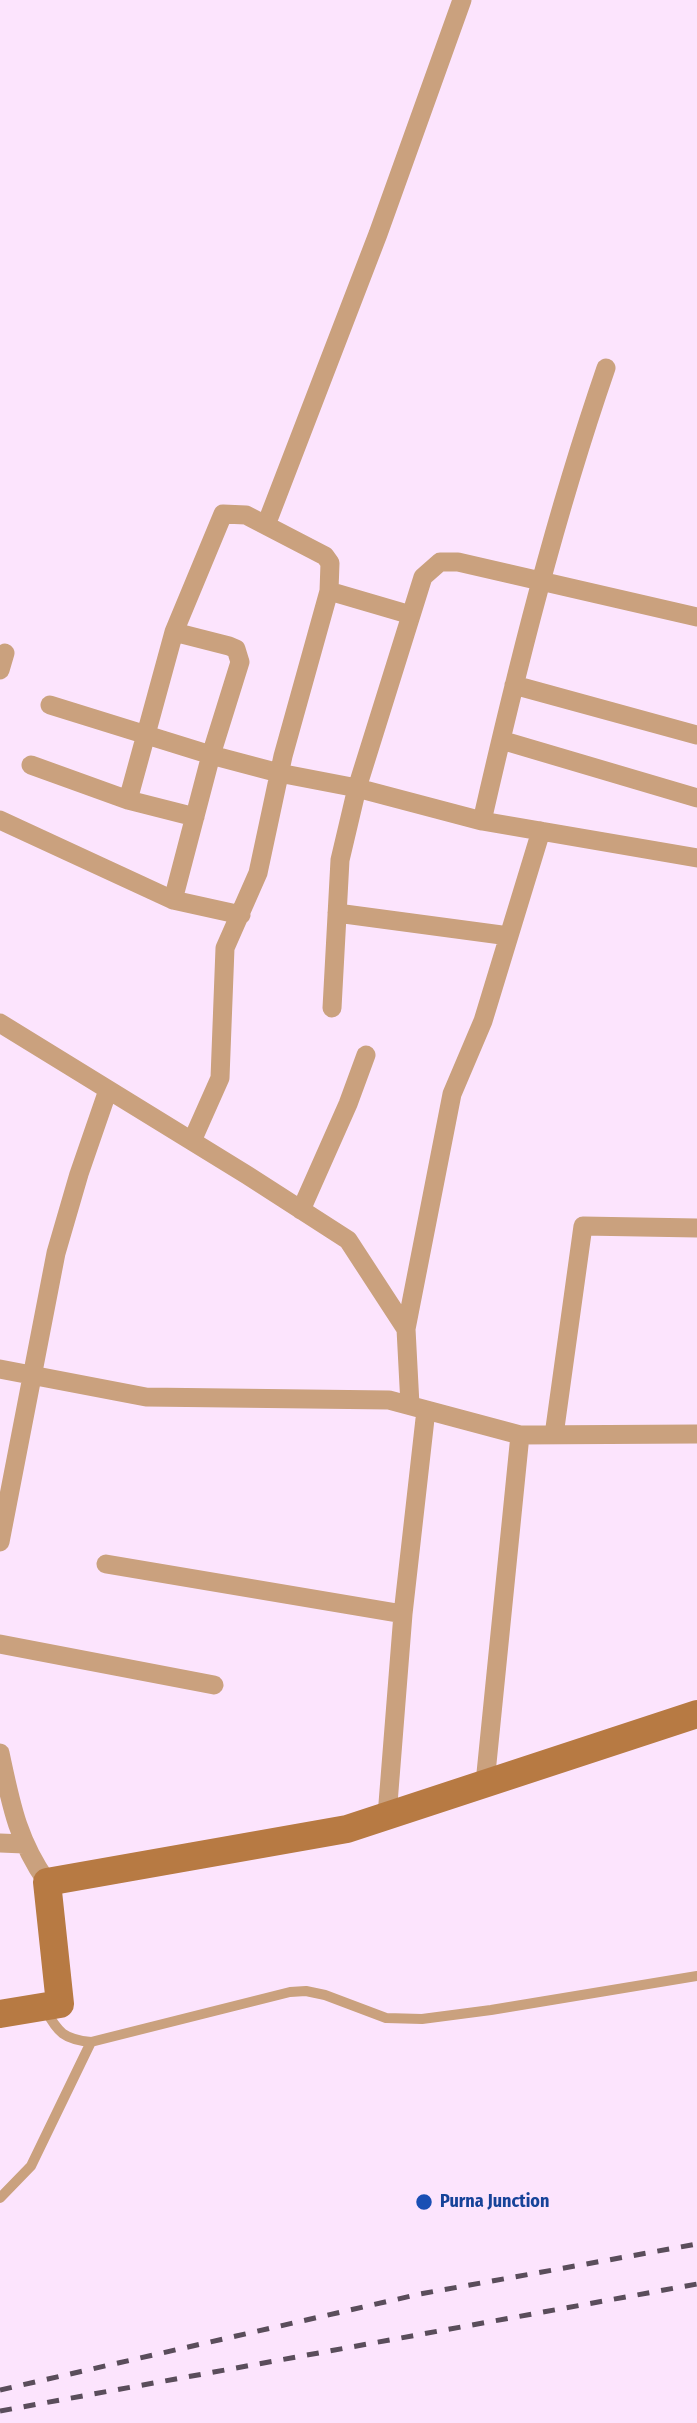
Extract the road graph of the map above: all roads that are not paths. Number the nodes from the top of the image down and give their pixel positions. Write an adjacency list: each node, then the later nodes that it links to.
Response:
1 (461, 0): 3 (street)
2 (606, 368): 4 (street)
3 (266, 525): 5 (street); 8 (street)
4 (540, 580): 6 (street); 7 (street); 9 (street)
5 (329, 591): 6 (street); 16 (street)
6 (411, 615): 17 (street)
7 (697, 617)
8 (174, 632): 11 (street); 14 (street)
9 (514, 685): 12 (street); 13 (street)
10 (50, 705): 11 (street)
11 (147, 735): 14 (street); 19 (street)
12 (697, 735)
13 (501, 740): 18 (street); 22 (street)
14 (211, 755): 16 (street); 20 (street)
15 (32, 765): 19 (street)
16 (279, 773): 17 (street); 27 (street)
17 (357, 788): 22 (street); 26 (street)
18 (697, 798)
19 (128, 800): 20 (street)
20 (195, 817): 25 (street)
21 (0, 820): 25 (street)
22 (482, 821): 23 (street)
23 (541, 831): 24 (street); 28 (street)
24 (697, 858)
25 (173, 900): 27 (street)
26 (337, 912): 28 (street); 29 (street)
27 (241, 915): 33 (street)
28 (509, 936): 36 (street)
29 (332, 1008)
30 (0, 1023): 32 (street)
31 (366, 1055): 34 (street)
32 (108, 1090): 33 (street); 38 (street)
33 (192, 1141): 34 (street)
34 (301, 1210): 36 (street)
35 (697, 1228): 42 (street)
36 (406, 1328): 39 (street)
37 (0, 1369): 38 (street)
38 (32, 1375): 39 (street); 43 (street)
39 (418, 1408): 41 (street); 45 (street)
40 (697, 1434): 42 (street)
41 (520, 1435): 42 (street); 50 (street)
42 (554, 1435)
43 (0, 1542)
44 (106, 1564): 45 (street)
45 (402, 1614): 51 (street)
46 (0, 1644): 47 (street)
47 (214, 1685)
48 (697, 1714): 50 (main road)
49 (0, 1753): 53 (street)
50 (485, 1783): 51 (main road)
51 (387, 1816): 54 (main road)
52 (0, 1843): 53 (street)
53 (24, 1843): 54 (street)
54 (47, 1882): 56 (main road)
55 (697, 1976): 58 (lane)
56 (43, 2007): 57 (main road); 58 (lane)
57 (0, 2014)
58 (92, 2042): 59 (lane)
59 (0, 2197)

